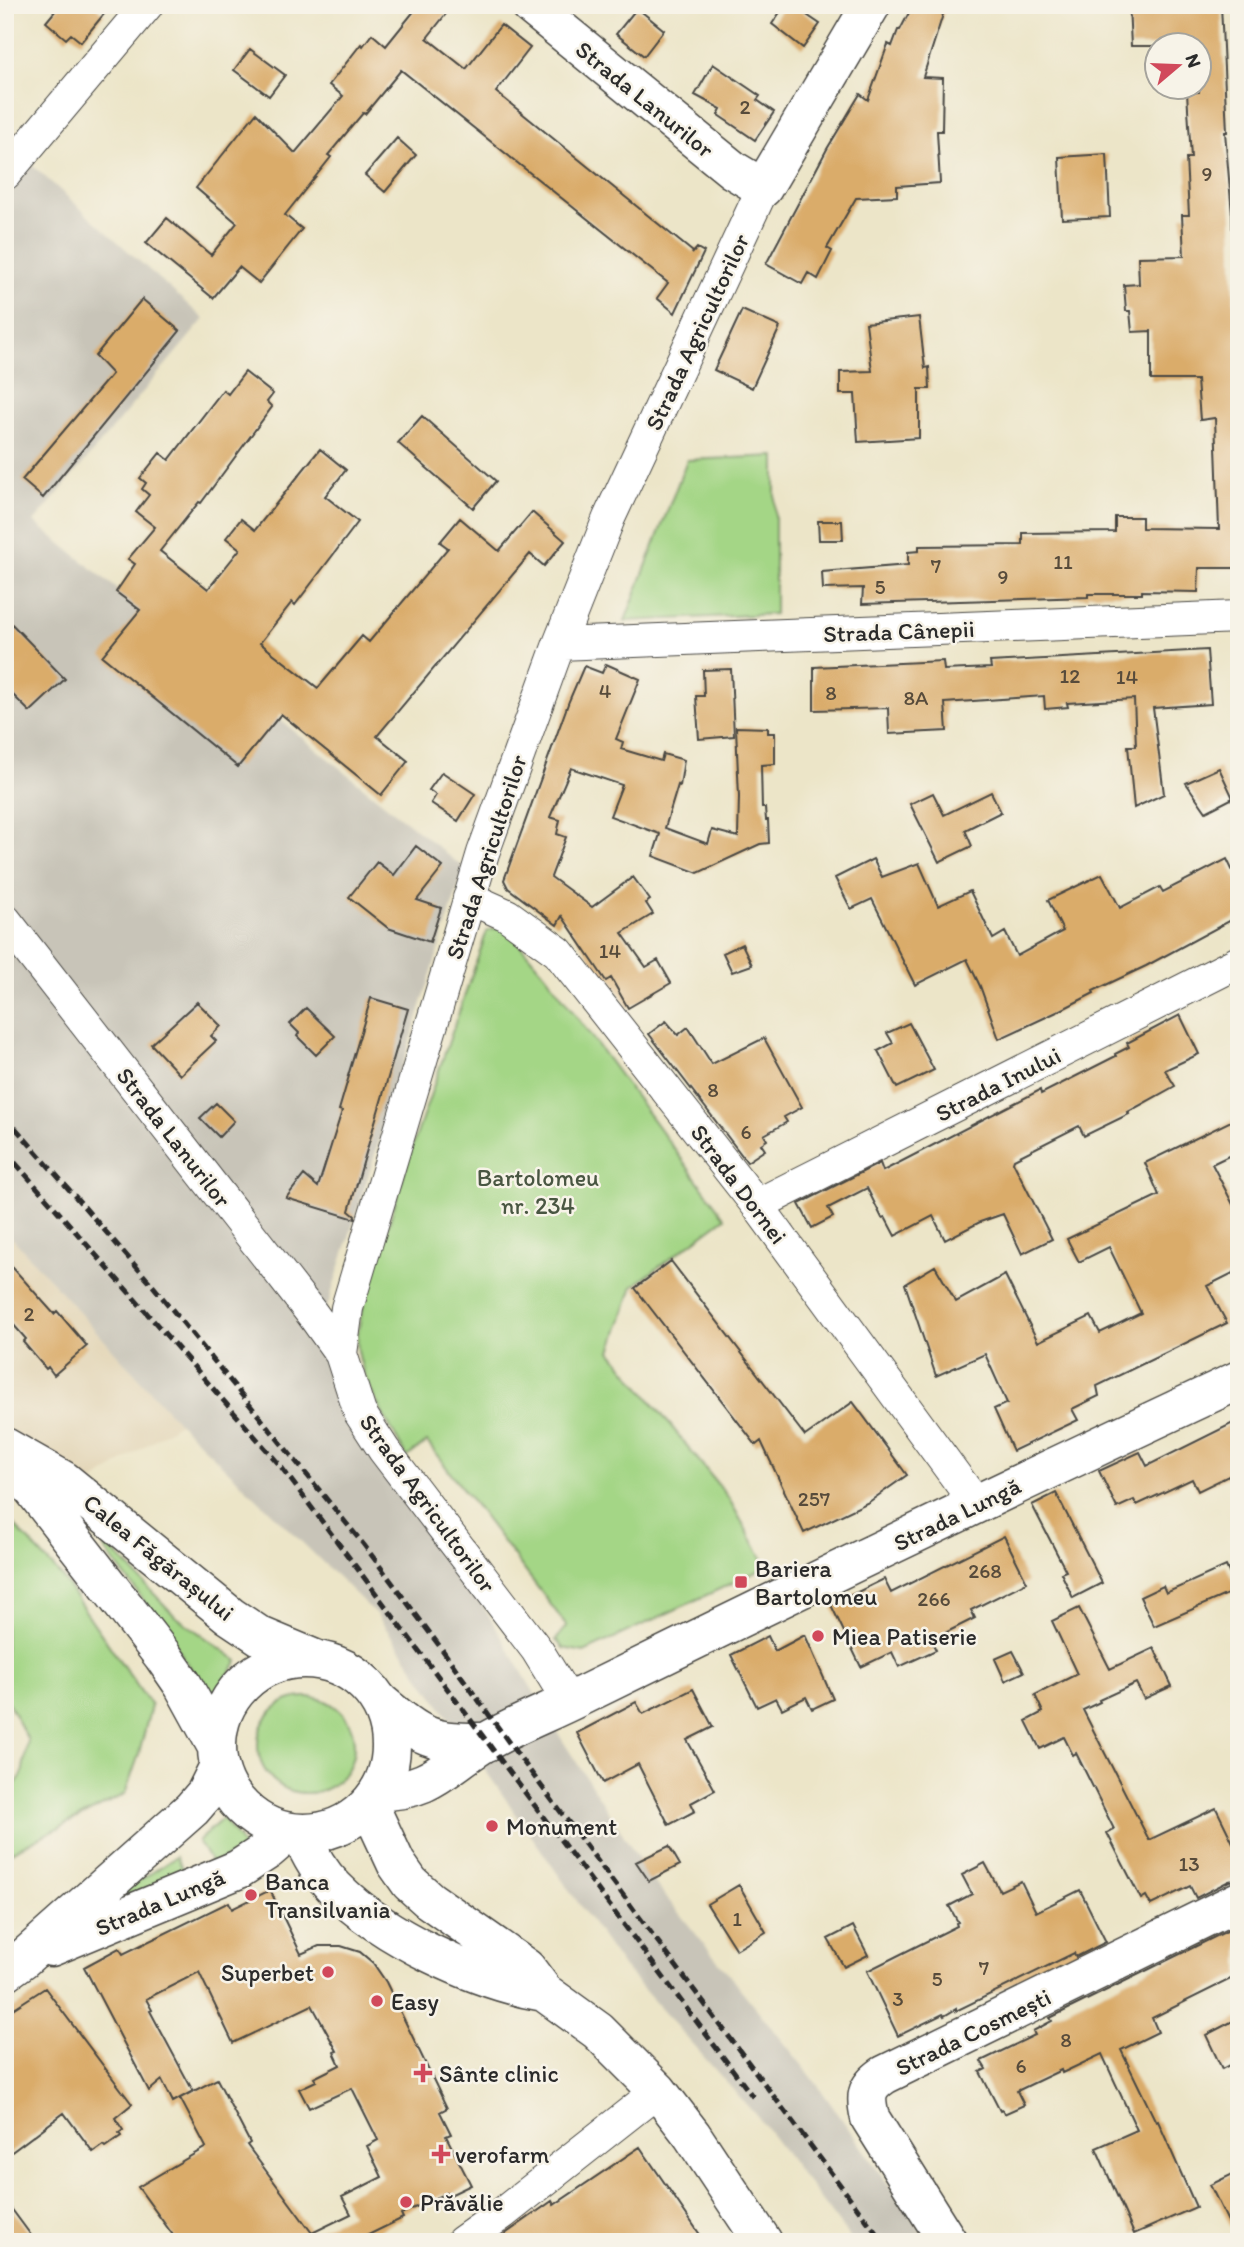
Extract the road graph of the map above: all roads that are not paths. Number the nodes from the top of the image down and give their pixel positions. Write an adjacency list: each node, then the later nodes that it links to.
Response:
1 (147, 5): 4 (street)
2 (530, 5): 5 (main road, Strada Lanurilor)
3 (871, 5): 5 (main road, Strada Agricultorilor)
4 (5, 174)
5 (763, 188): 7 (street, Strada Agricultorilor)
6 (1239, 617): 7 (street, Strada Cânepii)
7 (559, 645): 8 (street, Strada Agricultorilor)
8 (469, 898): 11 (street, Strada Dornei); 12 (street, Strada Agricultorilor)
9 (5, 920): 12 (street, Strada Lanurilor)
10 (1239, 962): 11 (street, Strada Inului)
11 (757, 1205): 16 (street, Strada Dornei)
12 (341, 1354): 19 (street, Strada Agricultorilor)
13 (1239, 1380): 16 (main road, Strada Lungă)
14 (5, 1447): 17 (main road, Calea Făgărașului)
15 (5, 1453): 21 (main road, Calea Făgărașului)
16 (976, 1504): 19 (main road, Strada Lungă)
17 (317, 1660): 18 (main road); 21 (main road)
18 (380, 1702): 20 (main road, Strada Lungă); 22 (main road)
19 (569, 1702): 20 (main road, Strada Lungă)
20 (487, 1742): 22 (main road, Strada Lungă)
21 (218, 1756): 23 (main road); 25 (main road, Strada Lungă)
22 (374, 1798): 23 (main road); 26 (main road)
23 (295, 1833): 25 (main road, Strada Lungă); 26 (main road)
24 (1239, 1901): 30 (main road, Strada Cosmești)
25 (14, 1965)
26 (544, 1992): 27 (main road)
27 (658, 2091): 28 (street); 29 (main road)
28 (463, 2242)
29 (762, 2242)
30 (948, 2242)

